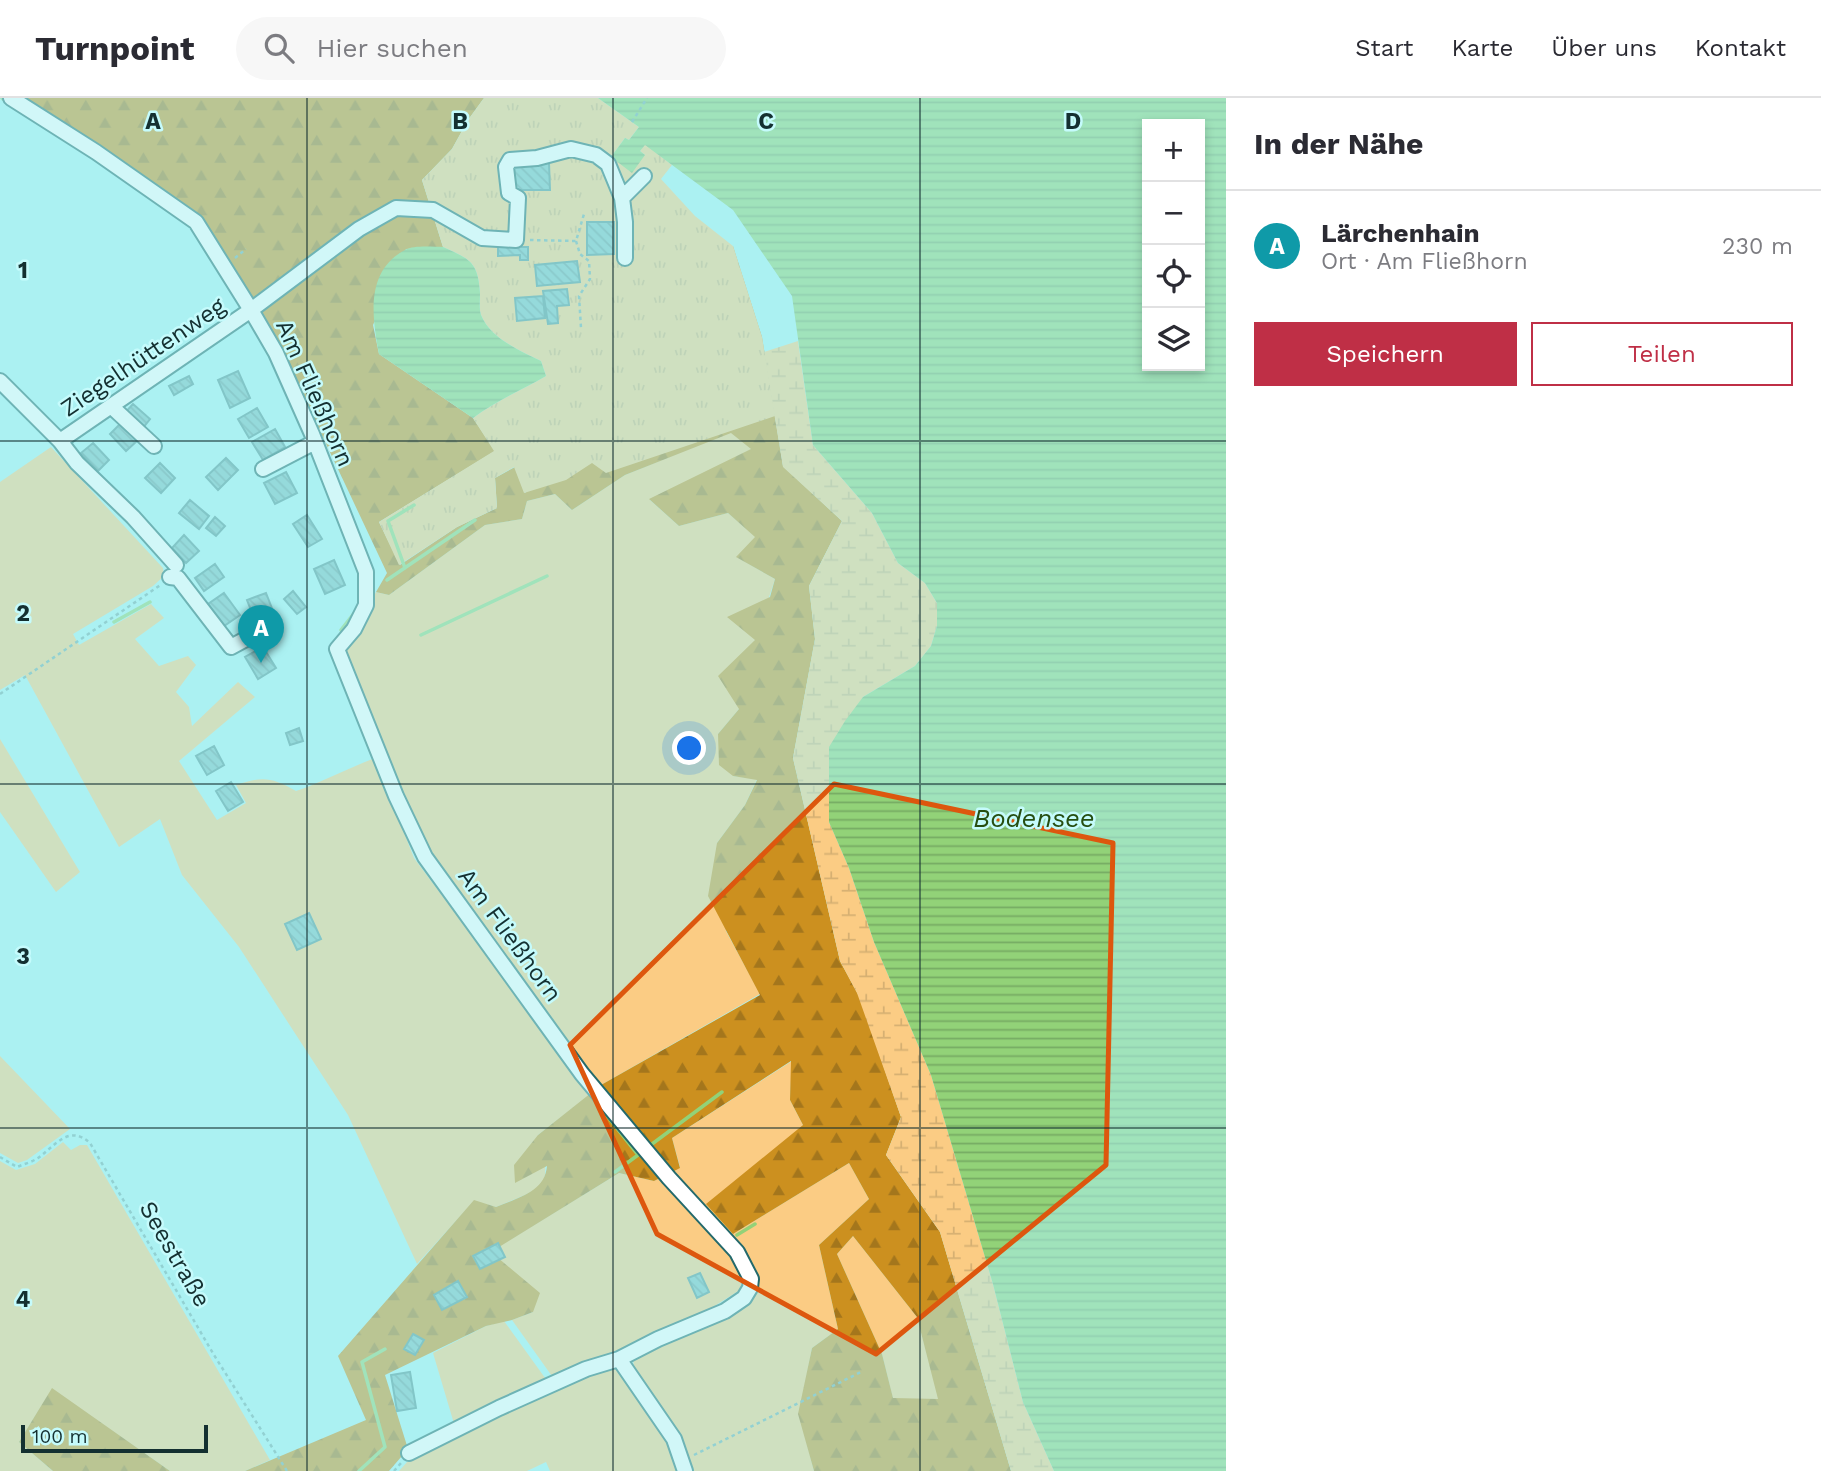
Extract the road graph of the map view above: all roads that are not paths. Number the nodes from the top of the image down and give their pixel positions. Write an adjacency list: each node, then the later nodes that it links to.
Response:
1 (11, 98): 5 (street, Am Fließhorn)
2 (644, 176): 3 (street)
3 (622, 198): 4 (street); 5 (street, Am Fließhorn)
4 (625, 258)
5 (251, 310): 7 (street, Ziegelhüttenweg); 9 (street, Am Fließhorn)
6 (0, 381): 8 (street)
7 (111, 405): 8 (street, Ziegelhüttenweg); 10 (street)
8 (60, 441): 12 (street)
9 (315, 442): 11 (street); 13 (street, Am Fließhorn)
10 (154, 446)
11 (263, 469)
12 (257, 633)
13 (620, 1359): 14 (street); 15 (street)
14 (409, 1453)
15 (683, 1466)

